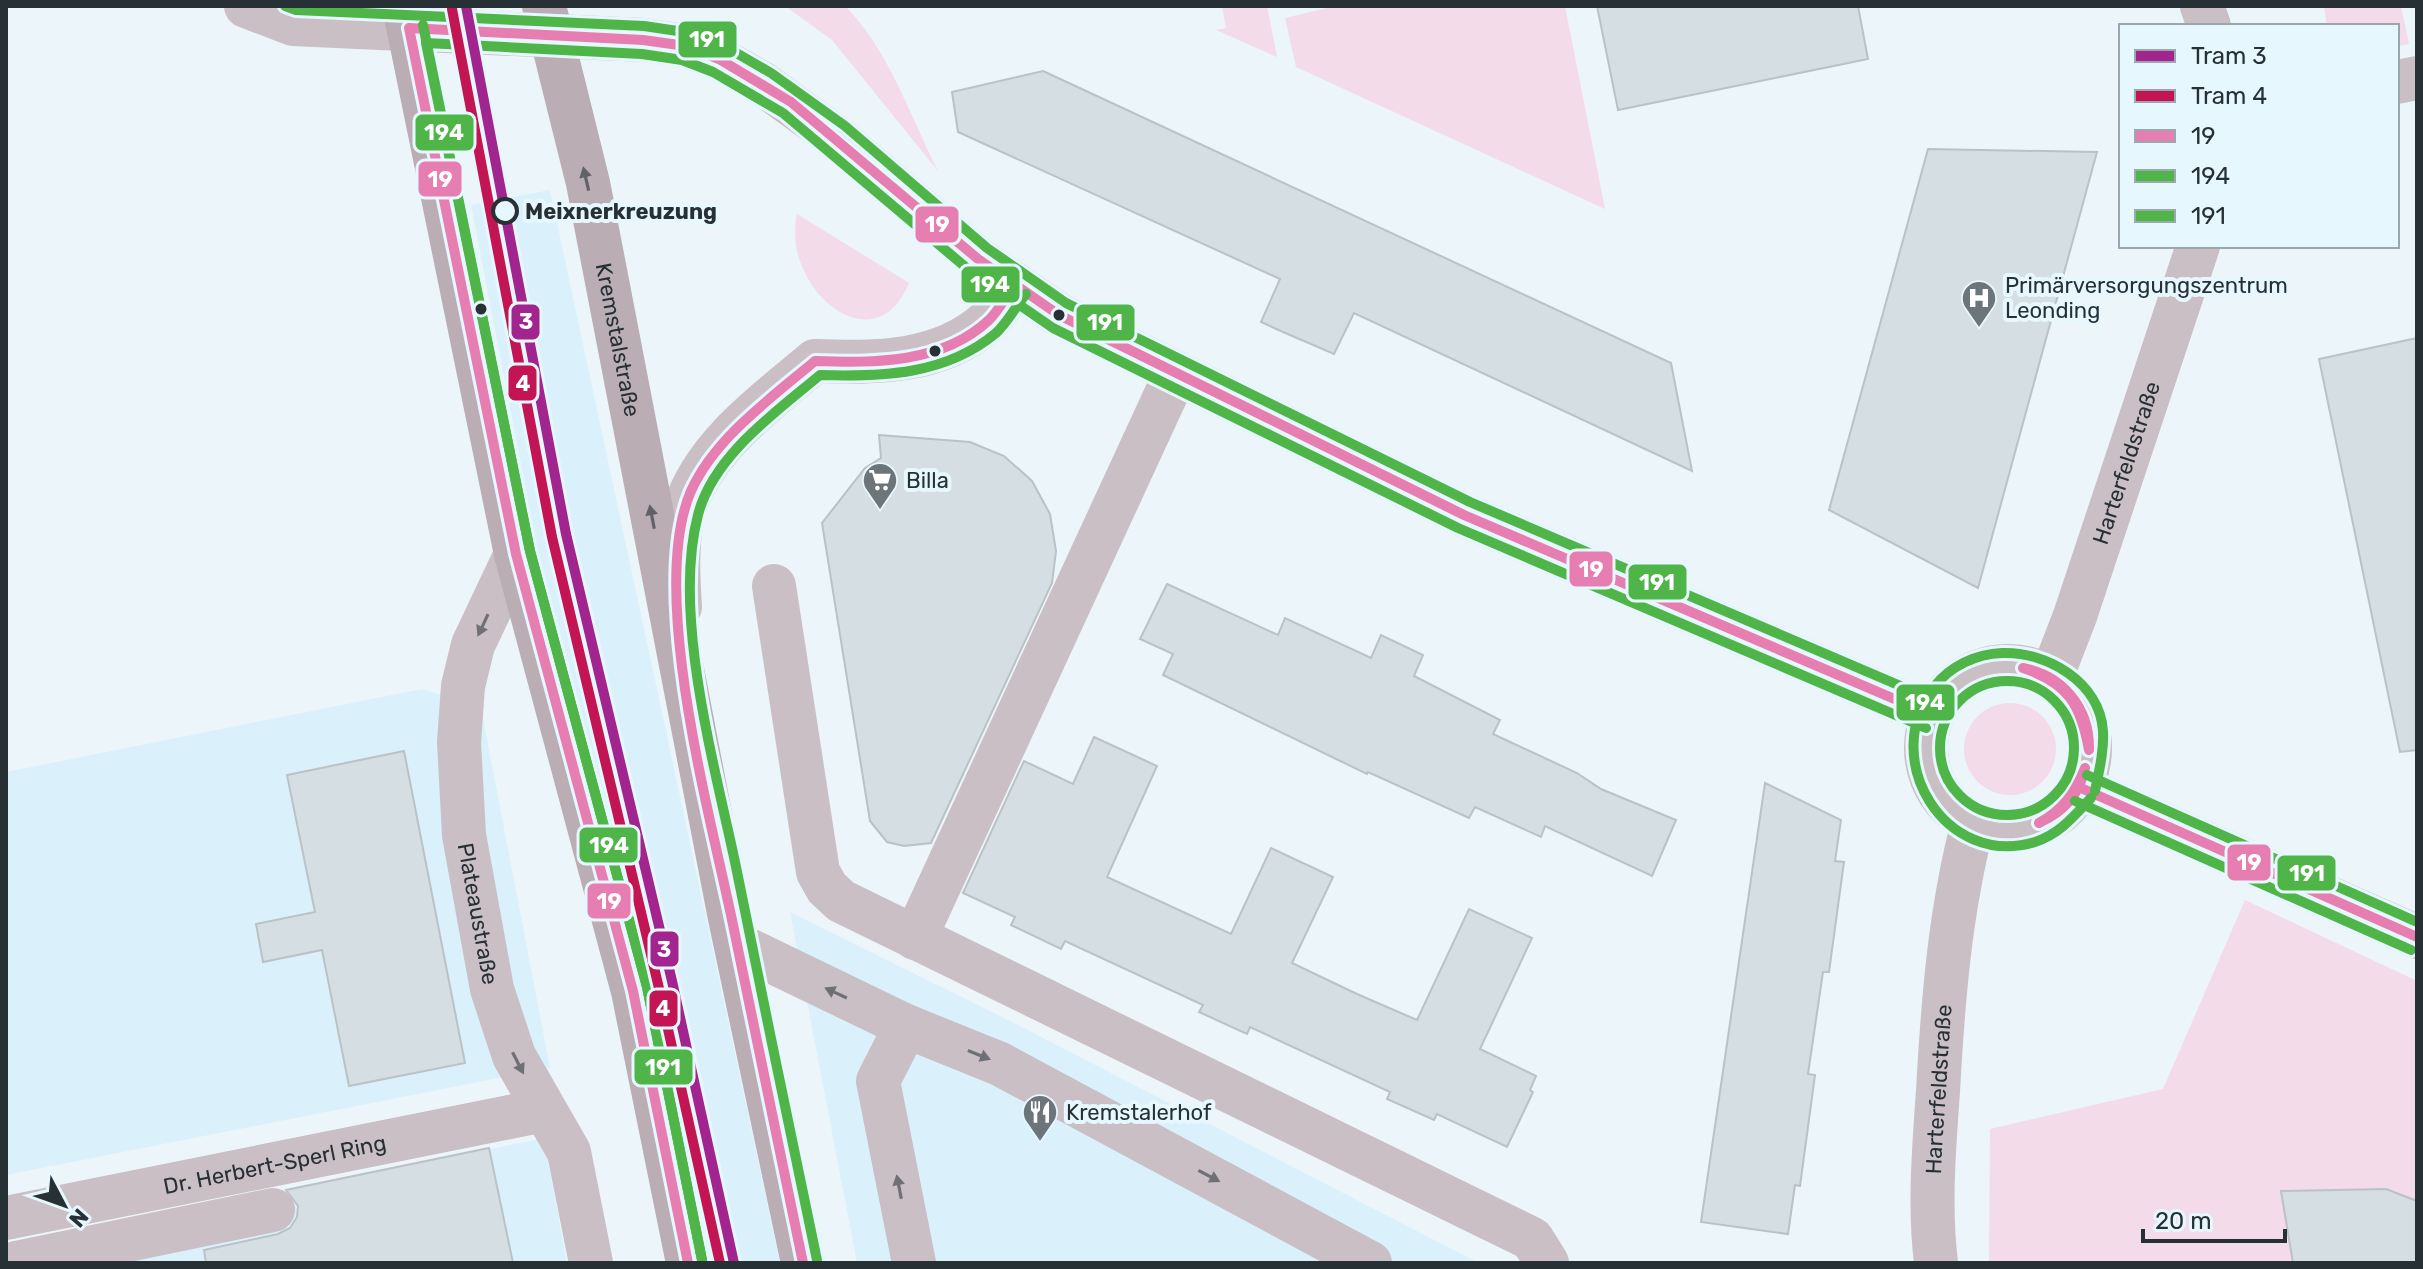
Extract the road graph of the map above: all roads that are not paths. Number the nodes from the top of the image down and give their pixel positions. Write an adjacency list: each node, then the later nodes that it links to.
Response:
1 (246, 6): 2 (street)
2 (406, 17): 3 (street); 7 (main road)
3 (548, 20): 5 (street); 9 (main road, Kremstalstraße, one-way to 3)
4 (2197, 248): 10 (street, Harterfeldstraße)
5 (1015, 285): 6 (street); 9 (street)
6 (1175, 375): 11 (street); 15 (street)
7 (516, 554): 18 (street, Plateaustraße, one-way to 18); 23 (main road)
8 (774, 586): 15 (street)
9 (682, 676): 16 (main road, Kremstalstraße)
10 (2051, 678): 11 (street); 12 (street)
11 (1932, 715): 13 (street)
12 (2081, 788): 13 (street); 14 (street)
13 (1973, 823): 28 (street, Harterfeldstraße)
14 (2417, 937)
15 (915, 938): 27 (street)
16 (736, 944): 17 (street, one-way to 16); 24 (main road, Kremstalstraße)
17 (906, 1026): 25 (street, one-way to 17); 26 (street, one-way to 26)
18 (544, 1110): 20 (street, Dr. Herbert-Sperl Ring); 22 (street, Plateaustraße)
19 (273, 1210): 21 (street)
20 (6, 1218)
21 (16, 1263)
22 (591, 1263)
23 (688, 1263)
24 (803, 1263)
25 (914, 1263)
26 (1370, 1263)
27 (1547, 1263)
28 (1936, 1263)

